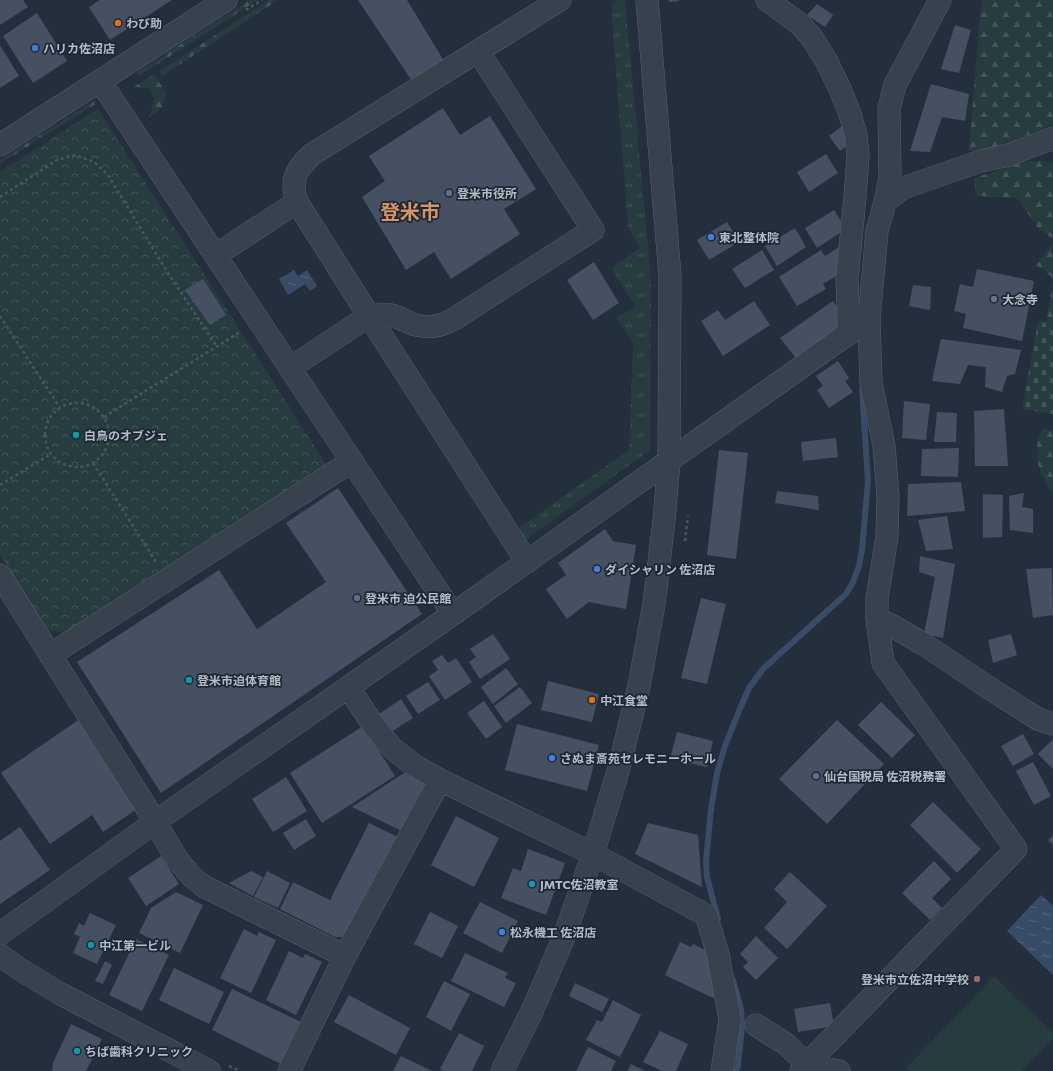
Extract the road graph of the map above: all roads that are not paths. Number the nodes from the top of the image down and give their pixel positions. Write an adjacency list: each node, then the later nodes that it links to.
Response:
1 (226, 0): 6 (street)
2 (560, 0): 7 (street)
3 (647, 0): 19 (street)
4 (767, 0): 16 (street)
5 (940, 0): 12 (street)
6 (204, 6): 8 (street)
7 (478, 51): 11 (street); 14 (street)
8 (100, 81): 10 (street); 13 (street)
9 (1053, 138): 12 (street)
10 (0, 145)
11 (297, 202): 13 (street); 14 (street)
12 (886, 202): 15 (street)
13 (216, 255): 17 (street)
14 (369, 316): 17 (street); 20 (street)
15 (869, 319): 16 (street); 23 (street)
16 (849, 334): 19 (street)
17 (290, 368): 18 (street)
18 (352, 461): 22 (street); 24 (street)
19 (669, 462): 20 (street); 29 (street)
20 (527, 562): 22 (street)
21 (0, 575): 24 (street)
22 (453, 614): 25 (street)
23 (877, 619): 26 (street); 34 (street)
24 (50, 655): 28 (street)
25 (348, 687): 27 (street); 28 (street)
26 (1053, 724)
27 (440, 780): 29 (street); 32 (street)
28 (155, 822): 30 (street); 32 (street)
29 (593, 854): 37 (street); 38 (street)
30 (0, 934)
31 (0, 955): 35 (street)
32 (345, 956): 36 (street)
33 (756, 1025): 34 (street)
34 (804, 1067): 39 (street)
35 (209, 1071)
36 (289, 1071)
37 (502, 1071)
38 (722, 1071)
39 (839, 1071)

